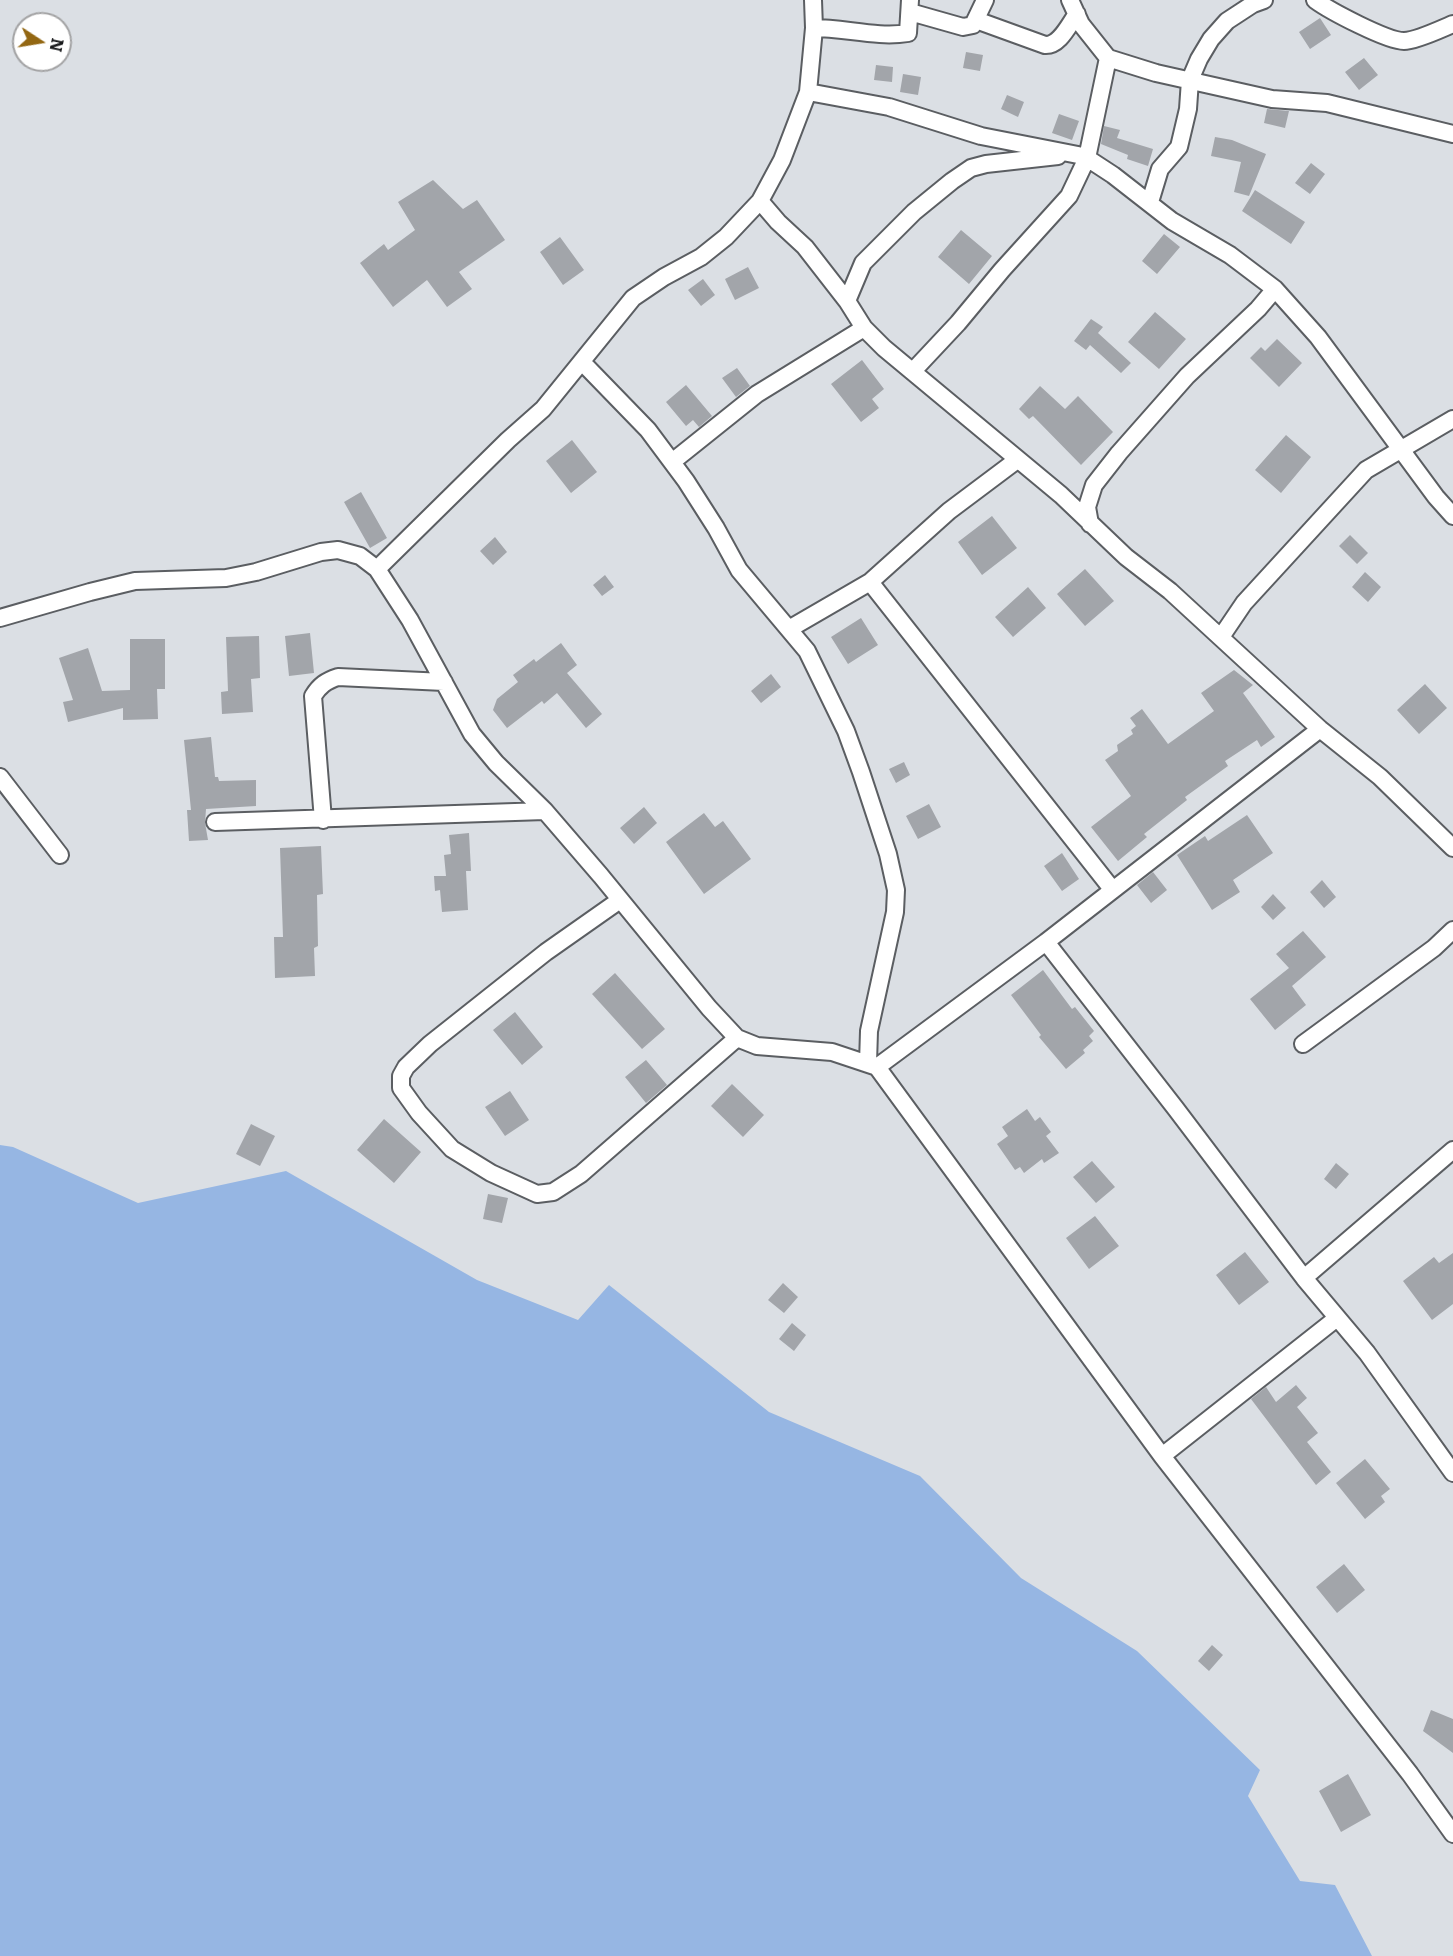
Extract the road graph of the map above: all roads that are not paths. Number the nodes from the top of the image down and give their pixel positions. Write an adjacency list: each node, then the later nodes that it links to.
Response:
1 (813, 0): 9 (street)
2 (985, 0): 7 (street)
3 (1264, 0): 11 (street)
4 (1315, 0): 8 (street)
5 (910, 6): 7 (street); 9 (street)
6 (1073, 7): 7 (street); 10 (street)
7 (976, 20)
8 (1453, 24)
9 (814, 28): 12 (street)
10 (1108, 58): 11 (street); 15 (street)
11 (1190, 80): 13 (street); 17 (street)
12 (808, 92): 14 (street); 16 (street)
13 (1453, 134)
14 (1064, 153): 15 (street); 19 (street)
15 (1087, 158): 17 (street); 22 (street)
16 (760, 201): 19 (street); 21 (street)
17 (1150, 202): 18 (street)
18 (1275, 289): 24 (street); 28 (street)
19 (847, 302): 20 (street)
20 (864, 328): 22 (street); 26 (street)
21 (583, 363): 26 (street); 29 (street)
22 (913, 371): 25 (street)
23 (1453, 419): 24 (street)
24 (1402, 449): 27 (street); 33 (street)
25 (1017, 460): 28 (street); 30 (street)
26 (672, 462): 32 (street)
27 (1453, 516)
28 (1090, 524): 33 (street)
29 (377, 569): 31 (street); 34 (street)
30 (870, 582): 32 (street); 42 (street)
31 (0, 618)
32 (789, 629): 48 (street)
33 (1221, 637): 35 (street)
34 (444, 682): 37 (street); 38 (street)
35 (1320, 729): 40 (street); 42 (street)
36 (0, 777): 41 (street)
37 (545, 811): 38 (street); 43 (street)
38 (323, 820): 39 (street)
39 (215, 822)
40 (1453, 849)
41 (60, 855)
42 (1112, 889): 45 (street)
43 (620, 900): 46 (street); 46 (street)
44 (1453, 930): 47 (street)
45 (1046, 942): 48 (street); 50 (street)
46 (737, 1038): 48 (street)
47 (1303, 1044)
48 (873, 1065): 52 (street)
49 (1449, 1158): 50 (street)
50 (1304, 1278): 51 (street)
51 (1337, 1318): 52 (street); 53 (street)
52 (1162, 1456): 54 (street)
53 (1453, 1473)
54 (1453, 1834)

